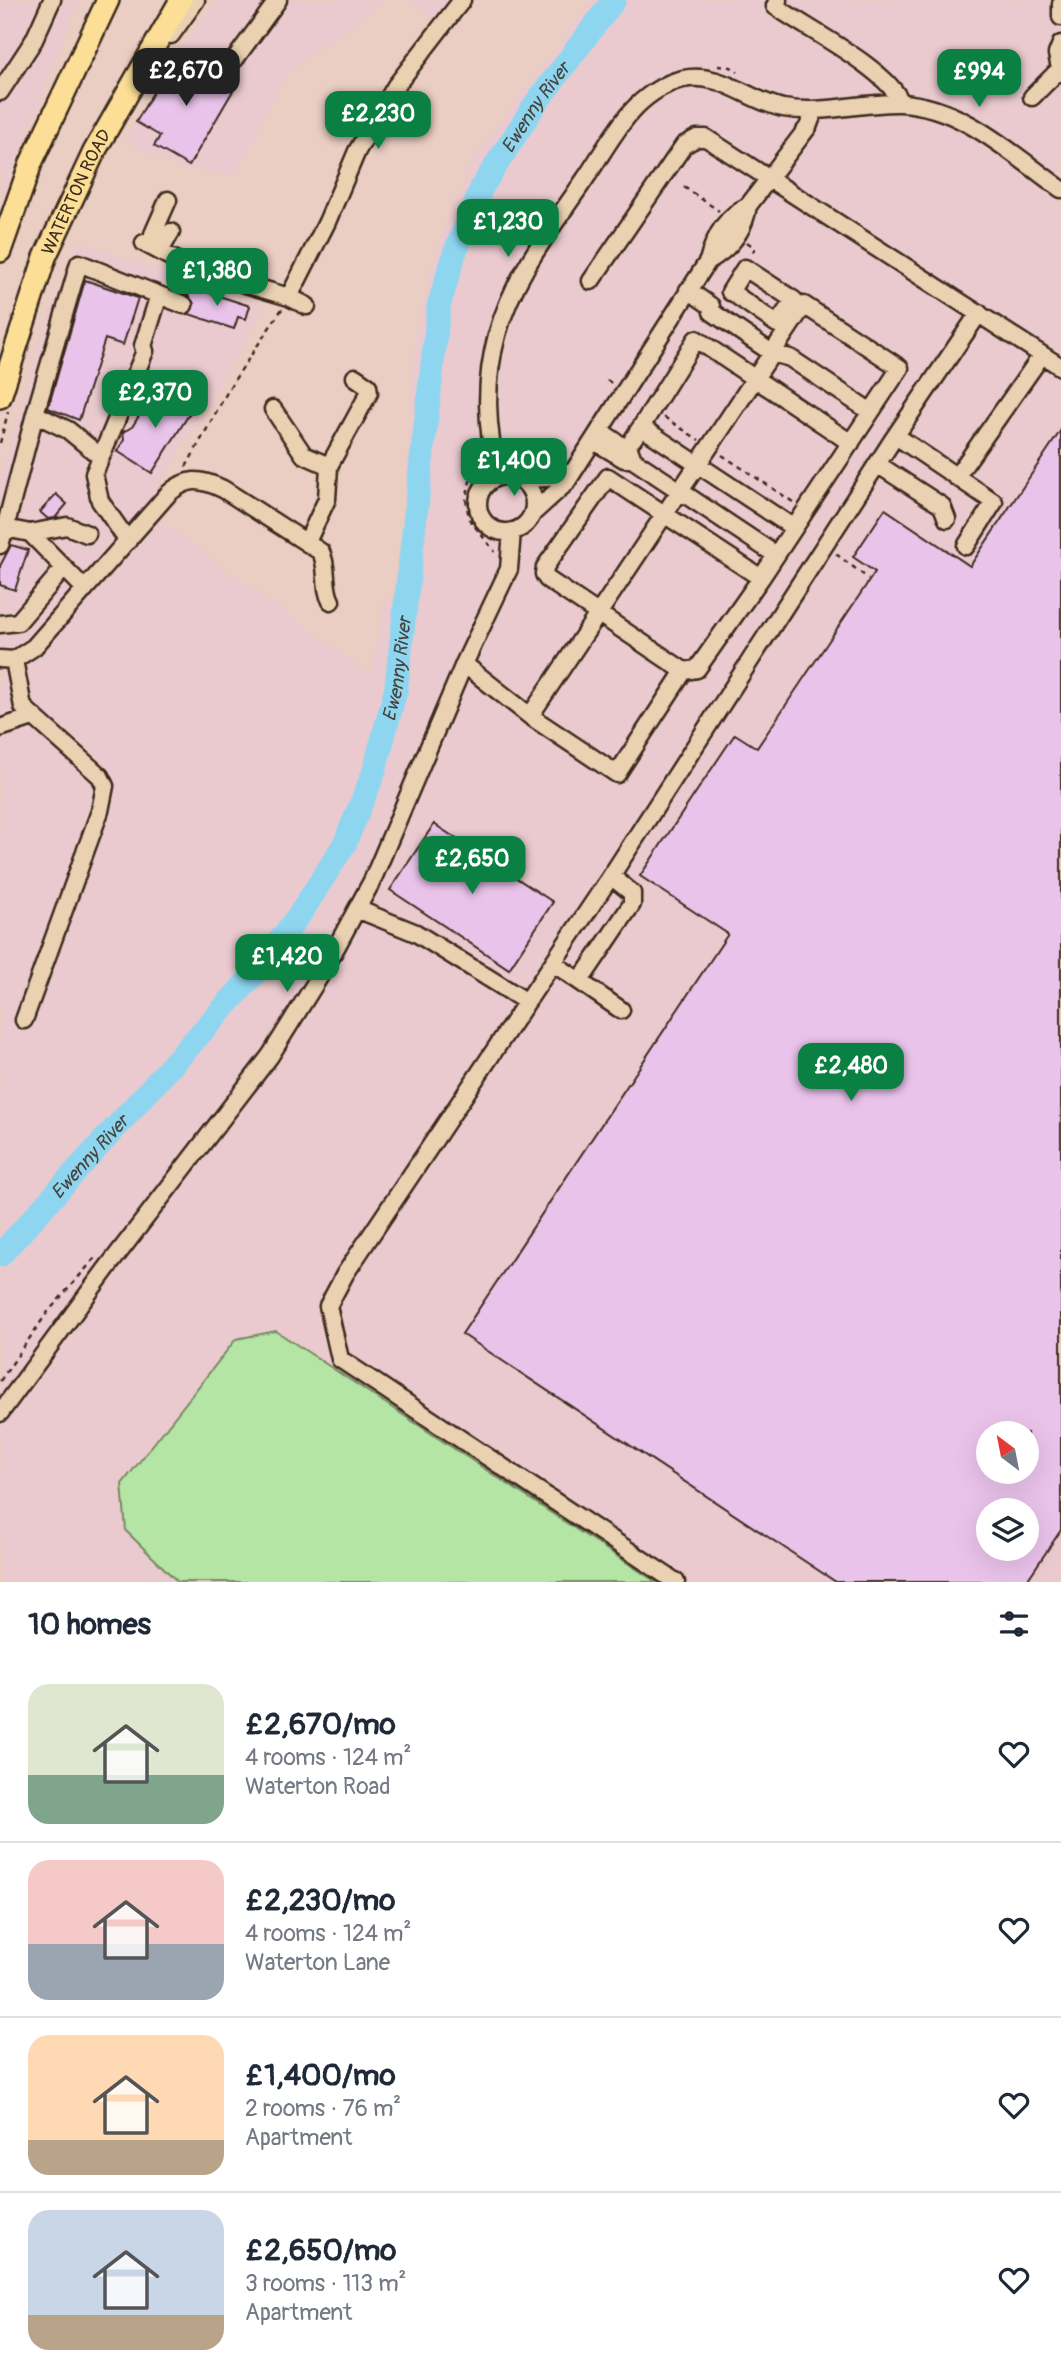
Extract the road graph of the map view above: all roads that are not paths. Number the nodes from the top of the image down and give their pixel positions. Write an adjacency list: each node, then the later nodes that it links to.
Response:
1 (52, 0): 13 (street)
2 (108, 0): 23 (main road)
3 (181, 0): 16 (main road, WATERTON ROAD)
4 (196, 0): 16 (street)
5 (278, 0): 11 (street)
6 (462, 0): 28 (street)
7 (778, 0): 15 (street)
8 (1061, 4): 9 (street)
9 (1061, 17)
10 (1061, 44): 12 (street)
11 (235, 60)
12 (1060, 72): 14 (street)
13 (0, 92)
14 (1032, 96)
15 (901, 103): 17 (street); 19 (street)
16 (120, 105): 38 (main road, WATERTON ROAD)
17 (814, 111): 18 (street); 50 (street)
18 (769, 178): 24 (street); 27 (street); 31 (street)
19 (1061, 189)
20 (168, 200): 22 (street)
21 (171, 232): 22 (street)
22 (152, 247): 28 (street)
23 (0, 251)
24 (591, 281)
25 (734, 294): 32 (street)
26 (159, 295): 29 (street); 41 (street); 45 (street)
27 (685, 295): 32 (street); 42 (street)
28 (289, 297): 30 (street)
29 (184, 305)
30 (307, 306)
31 (979, 313): 34 (street); 43 (street)
32 (717, 315): 33 (street)
33 (772, 353): 37 (street); 40 (street); 40 (street)
34 (1042, 355): 35 (street); 51 (street)
35 (1061, 367)
36 (355, 377): 48 (street)
37 (754, 379): 44 (street); 46 (street); 46 (street)
38 (5, 402)
39 (274, 409): 48 (street)
40 (871, 412): 44 (street)
41 (35, 414): 45 (street); 57 (street)
42 (597, 436): 49 (street); 53 (street)
43 (896, 436): 47 (street); 51 (street)
44 (851, 443): 58 (street)
45 (101, 457): 62 (street)
46 (697, 464): 53 (street); 58 (street)
47 (877, 464): 56 (street); 79 (street)
48 (329, 467): 63 (street)
49 (572, 472): 52 (street); 54 (street)
50 (498, 476): 52 (street); 59 (street)
51 (956, 477): 65 (street)
52 (520, 479): 54 (street)
53 (679, 490): 55 (street); 66 (street)
54 (533, 513): 59 (street)
55 (664, 515): 68 (street); 71 (street); 71 (street)
56 (947, 519)
57 (5, 528): 60 (street); 64 (street)
58 (794, 528): 66 (street)
59 (512, 531): 74 (street)
60 (30, 533): 61 (street); 67 (street)
61 (87, 534)
62 (128, 541): 63 (street); 69 (street)
63 (307, 542): 70 (street)
64 (0, 545)
65 (966, 546)
66 (776, 555): 68 (street)
67 (64, 568): 69 (street); 72 (street)
68 (761, 578): 75 (street)
69 (85, 589): 73 (street)
70 (331, 601)
71 (598, 614): 75 (street); 76 (street)
72 (0, 624)
73 (7, 659): 77 (street)
74 (464, 664): 76 (street); 80 (street)
75 (684, 671): 76 (street)
76 (530, 716)
77 (33, 717): 78 (street); 85 (street)
78 (0, 728)
79 (611, 876): 81 (street); 82 (street)
80 (358, 909): 83 (street); 86 (street)
81 (553, 963): 82 (street); 83 (street)
82 (580, 981): 84 (street)
83 (527, 1002): 87 (street)
84 (621, 1010)
85 (24, 1020)
86 (0, 1413)
87 (676, 1582)

